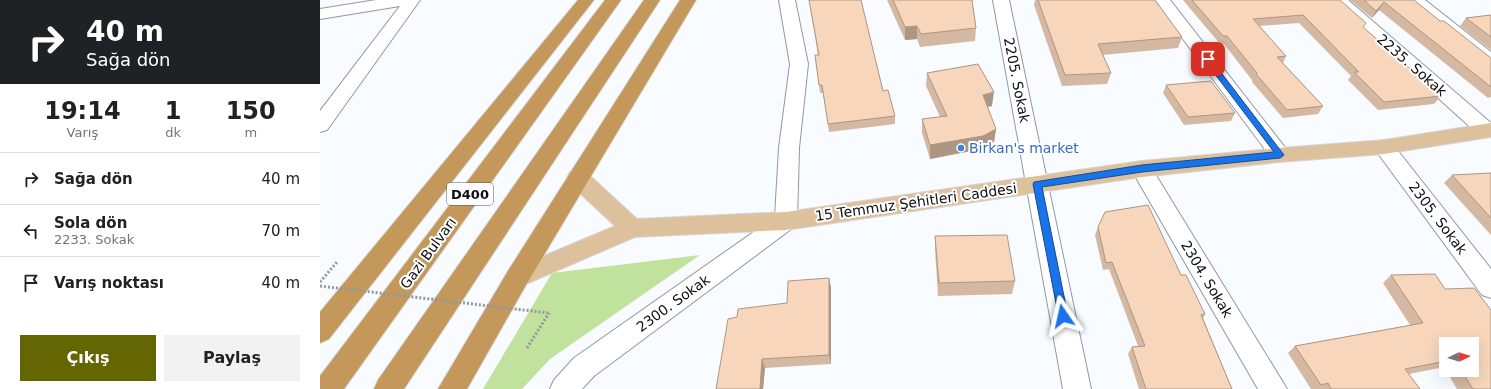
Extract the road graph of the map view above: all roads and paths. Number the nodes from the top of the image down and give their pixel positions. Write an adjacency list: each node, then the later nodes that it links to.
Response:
1 (405, 0): 12 (street)
2 (412, 0): 14 (street)
3 (586, 0): 28 (highway)
4 (613, 0): 30 (highway, Gazi Bulvarı / D400)
5 (652, 0): 31 (highway, D400)
6 (688, 0): 19 (highway)
7 (787, 0): 21 (street)
8 (1001, 0): 20 (street, 2205. Sokak)
9 (1162, 0): 17 (street)
10 (1338, 0): 15 (street, 2235. Sokak)
11 (1415, 0): 13 (street)
12 (320, 14)
13 (1491, 61)
14 (320, 125)
15 (1488, 130): 16 (main road, 15 Temmuz Şehitleri Caddesi)
16 (1384, 147): 17 (main road, 15 Temmuz Şehitleri Caddesi); 27 (street, 2305. Sokak)
17 (1280, 155): 18 (main road, 15 Temmuz Şehitleri Caddesi)
18 (1142, 169): 20 (main road, 15 Temmuz Şehitleri Caddesi); 35 (street, 2304. Sokak)
19 (578, 178): 22 (main road); 24 (highway)
20 (1038, 184): 21 (main road, 15 Temmuz Şehitleri Caddesi); 34 (street, 2205. Sokak)
21 (786, 221): 22 (main road, 15 Temmuz Şehitleri Caddesi); 33 (street, 2300. Sokak)
22 (632, 228): 24 (main road, 15 Temmuz Şehitleri Caddesi)
23 (337, 262): 25 (path)
24 (517, 278): 32 (highway)
25 (320, 282)
26 (320, 286): 29 (path, bridge)
27 (1491, 288)
28 (320, 331)
29 (527, 348)
30 (328, 389)
31 (388, 389)
32 (452, 389)
33 (564, 389)
34 (1077, 389)
35 (1273, 389)

